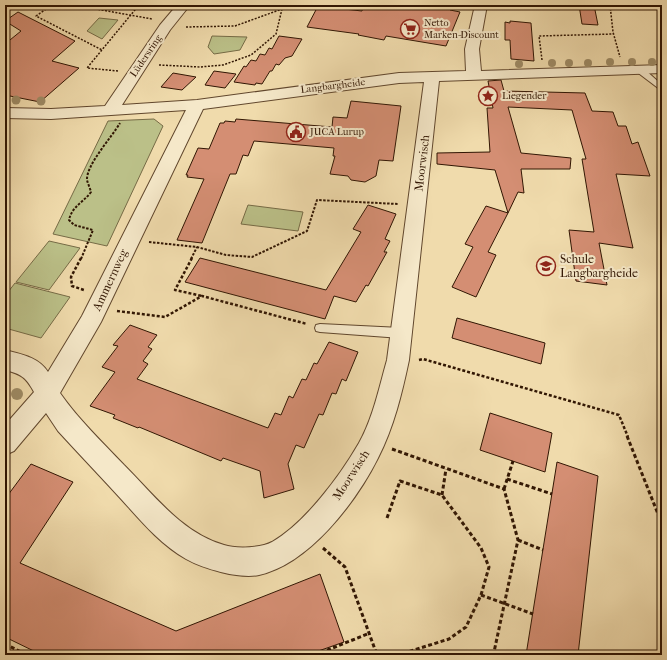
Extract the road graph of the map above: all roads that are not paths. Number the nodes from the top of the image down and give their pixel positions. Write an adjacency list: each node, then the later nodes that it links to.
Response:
1 (184, 5): 9 (street, Lüdersring)
2 (481, 5): 5 (street)
3 (662, 69): 4 (street, Langbargheide)
4 (640, 70): 5 (street, Langbargheide); 7 (lane)
5 (475, 75): 6 (street, Langbargheide)
6 (432, 77): 8 (street, Langbargheide); 12 (street, Moorwisch)
7 (662, 89)
8 (197, 105): 9 (street, Langbargheide); 14 (street, Ammernweg)
9 (111, 109): 10 (street, Langbargheide)
10 (5, 113)
11 (320, 328): 12 (lane)
12 (401, 334): 14 (street, Moorwisch)
13 (5, 360): 14 (street, Moorwisch)
14 (47, 394): 15 (street, Ammernweg)
15 (5, 443)

